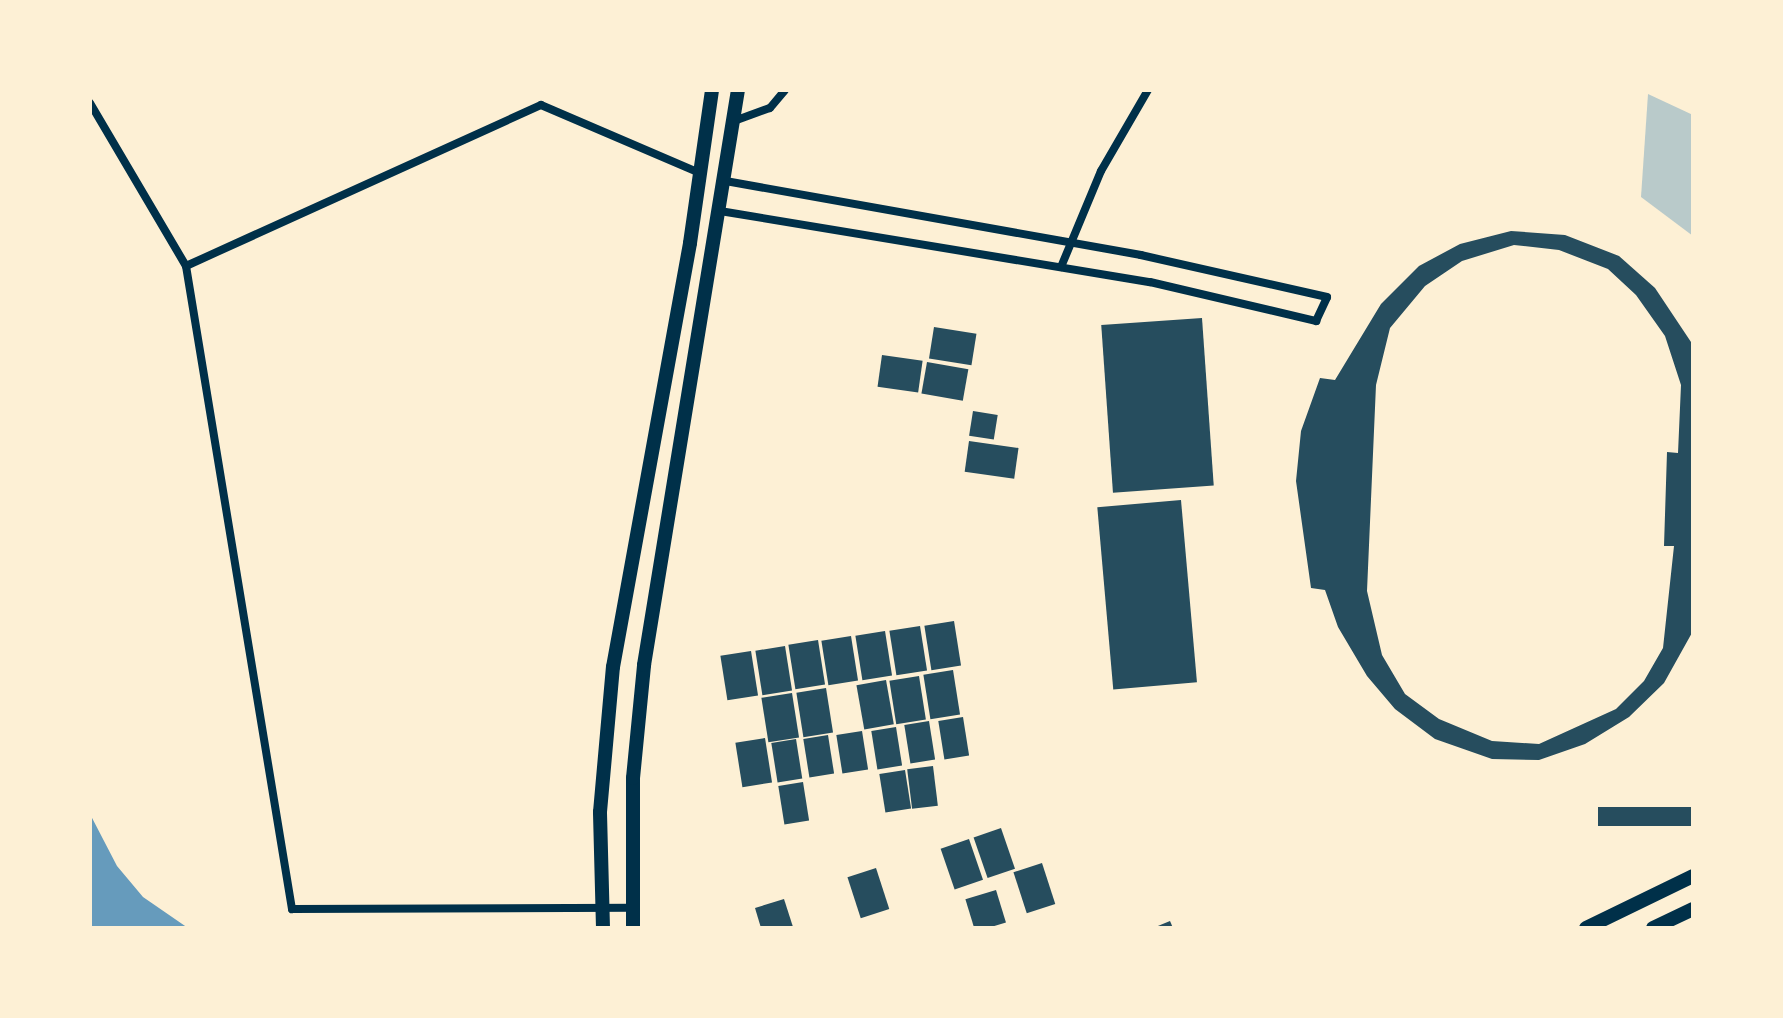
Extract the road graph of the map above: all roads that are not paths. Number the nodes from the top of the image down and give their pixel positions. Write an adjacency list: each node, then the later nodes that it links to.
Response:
1 (712, 90): 7 (main road)
2 (738, 90): 6 (main road)
3 (785, 90): 6 (street)
4 (1148, 90): 10 (street)
5 (90, 103): 11 (street)
6 (734, 121): 8 (main road)
7 (700, 173): 11 (street); 15 (main road)
8 (726, 181): 9 (main road); 10 (street)
9 (720, 211): 12 (street); 14 (main road)
10 (1071, 242): 12 (street); 12 (street)
11 (186, 266): 15 (street)
12 (1061, 267)
13 (1693, 876): 19 (main road)
14 (632, 908): 15 (street); 18 (main road)
15 (602, 909): 17 (main road)
16 (1693, 909): 20 (main road)
17 (603, 928)
18 (633, 928)
19 (1586, 928)
20 (1653, 928)

